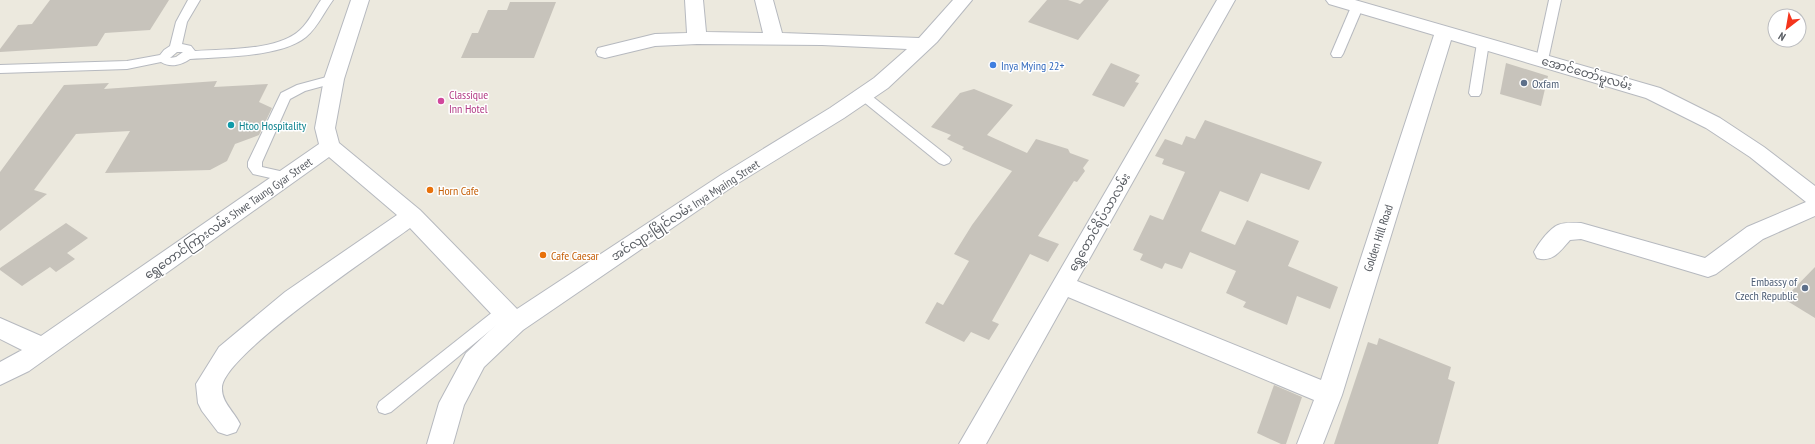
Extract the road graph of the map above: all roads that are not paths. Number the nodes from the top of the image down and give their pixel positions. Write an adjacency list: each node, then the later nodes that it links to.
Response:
1 (194, 0): 16 (lane)
2 (327, 0): 19 (lane)
3 (360, 0): 23 (street)
4 (694, 0): 12 (street)
5 (764, 0): 13 (street)
6 (964, 0): 15 (street, အင်လျားမြိုင်လမ်း Inya Myaing Street)
7 (1226, 0): 33 (street, ရွှေတောင်ရိပ်သာလမ်း)
8 (1335, 0): 10 (street, အောင်တော်မူလမ်း)
9 (1555, 0): 21 (lane)
10 (1357, 7): 11 (street, အောင်တော်မူလမ်း); 18 (lane)
11 (1444, 32): 14 (street, အောင်တော်မူလမ်း); 38 (street, Golden Hill Road)
12 (697, 38): 13 (street); 17 (street)
13 (774, 39): 15 (street)
14 (1483, 43): 21 (street, အောင်တော်မူလမ်း); 24 (lane)
15 (924, 44): 25 (street, အင်လျားမြိုင်လမ်း Inya Myaing Street)
16 (176, 48): 19 (lane); 20 (lane)
17 (605, 52)
18 (1337, 54)
19 (187, 55): 20 (lane)
20 (164, 58): 22 (lane)
21 (1542, 60): 29 (street, အောင်တော်မူလမ်း)
22 (0, 69)
23 (334, 78): 26 (street); 28 (lane)
24 (1475, 93)
25 (864, 96): 27 (lane); 34 (street, အင်လျားမြိုင်လမ်း Inya Myaing Street)
26 (330, 146): 28 (street, ရွှေတောင်ကြားလမ်း Shwe Taung Gyar Street); 31 (street)
27 (944, 160)
28 (288, 177): 36 (street, ရွှေတောင်ကြားလမ်း Shwe Taung Gyar Street)
29 (1815, 196)
30 (1815, 207): 32 (street)
31 (412, 216): 34 (street); 40 (street)
32 (1545, 252)
33 (1062, 285): 38 (street); 42 (street, ရွှေတောင်ရိပ်သာလမ်း)
34 (509, 317): 39 (lane); 41 (street, အင်လျားမြိုင်လမ်း Inya Myaing Street)
35 (0, 328): 36 (street)
36 (42, 348): 37 (street, ရွှေတောင်ကြားလမ်း Shwe Taung Gyar Street)
37 (0, 374)
38 (1329, 395): 43 (street, Golden Hill Road)
39 (385, 407)
40 (227, 424)
41 (440, 444)
42 (972, 444)
43 (1310, 444)

